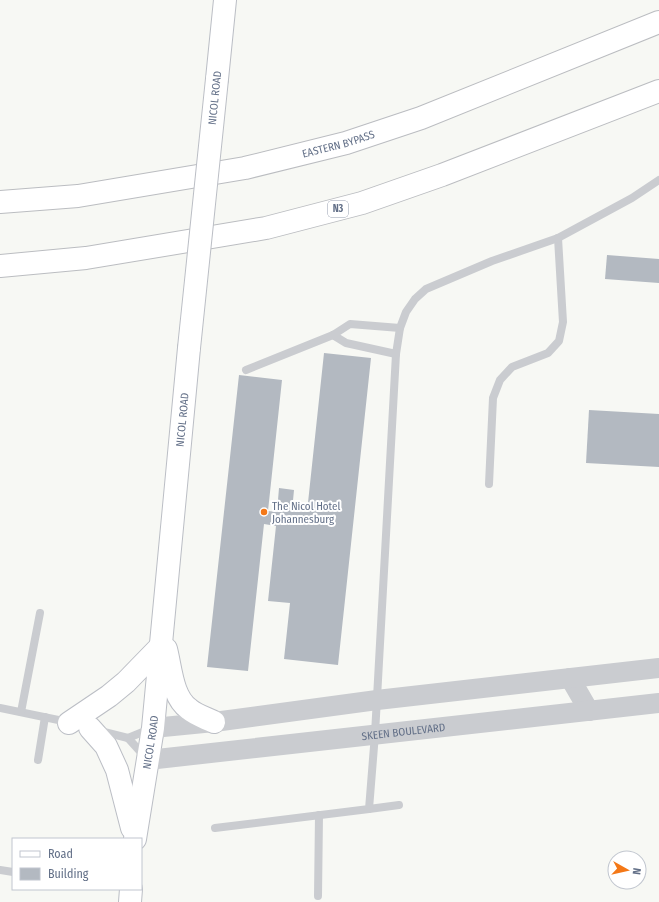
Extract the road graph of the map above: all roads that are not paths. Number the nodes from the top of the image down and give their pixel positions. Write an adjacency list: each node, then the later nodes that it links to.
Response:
1 (225, 0): 14 (main road, NICOL ROAD, bridge)
2 (659, 22): 5 (main road, EASTERN BYPASS)
3 (659, 91): 7 (main road, N3)
4 (659, 180): 6 (lane)
5 (0, 202)
6 (558, 238): 8 (lane); 12 (lane)
7 (0, 266)
8 (400, 328): 9 (lane); 10 (lane)
9 (333, 335): 10 (lane); 11 (lane)
10 (396, 354): 17 (lane)
11 (246, 370)
12 (489, 484)
13 (40, 613): 21 (lane)
14 (161, 638): 23 (main road); 24 (main road); 26 (main road, NICOL ROAD)
15 (659, 668): 16 (street)
16 (570, 678): 17 (street); 20 (street)
17 (377, 700): 23 (street); 27 (lane)
18 (659, 703): 20 (street, SKEEN BOULEVARD)
19 (0, 708): 21 (lane)
20 (589, 711): 27 (street, SKEEN BOULEVARD)
21 (21, 712): 22 (lane)
22 (45, 717): 24 (lane); 29 (lane)
23 (214, 722): 26 (street)
24 (69, 723): 25 (lane)
25 (90, 728): 28 (lane); 35 (main road)
26 (153, 728): 28 (lane); 30 (main road, NICOL ROAD)
27 (375, 734): 30 (street, SKEEN BOULEVARD); 32 (lane)
28 (128, 738): 30 (lane)
29 (38, 760)
30 (148, 760): 36 (main road, NICOL ROAD)
31 (400, 805): 32 (lane)
32 (369, 809): 33 (lane)
33 (319, 815): 34 (lane); 40 (lane)
34 (215, 828)
35 (135, 838)
36 (135, 838)
37 (0, 870): 38 (lane)
38 (12, 872)
39 (131, 890): 41 (main road)
40 (318, 896)
41 (130, 902)

